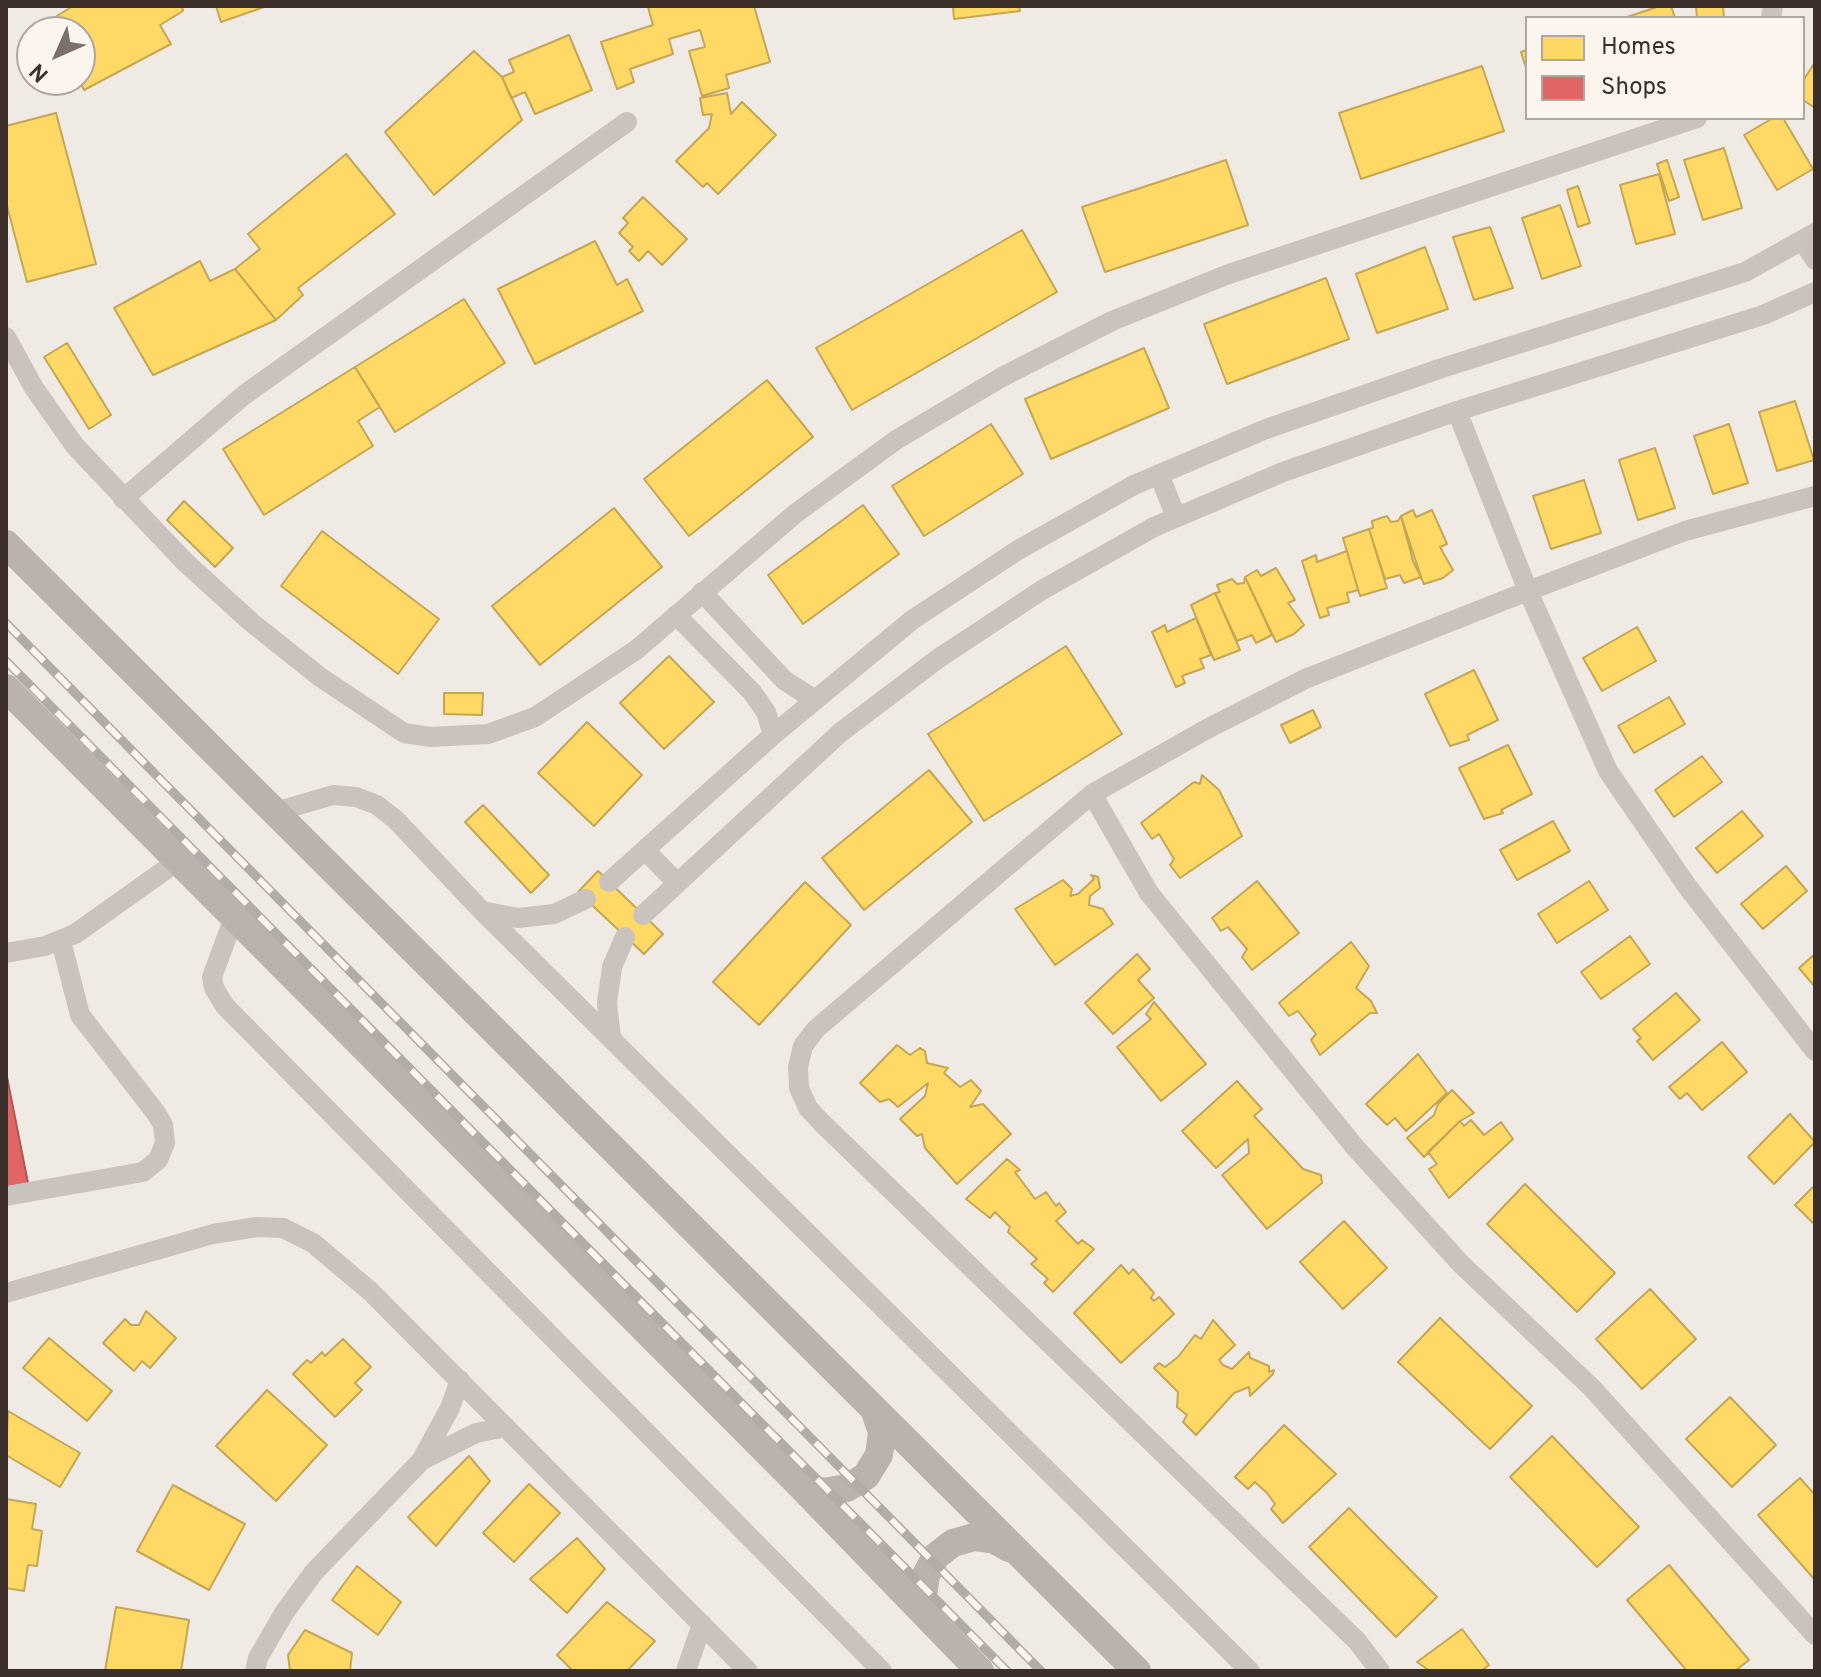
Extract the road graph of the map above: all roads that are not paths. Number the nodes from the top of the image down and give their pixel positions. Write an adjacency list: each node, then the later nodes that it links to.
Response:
1 (1691, 120): 14 (street)
2 (627, 122): 10 (street)
3 (1809, 237): 4 (street); 8 (street)
4 (1815, 260)
5 (1815, 292): 7 (street)
6 (6, 337): 10 (street)
7 (1457, 411): 11 (street); 13 (street)
8 (1159, 474): 11 (street); 17 (street)
9 (1815, 496): 13 (street)
10 (123, 499): 15 (street)
11 (1176, 517): 24 (street)
12 (6, 544): 20 (main road)
13 (1528, 591): 19 (street); 33 (street)
14 (702, 592): 15 (street); 17 (street)
15 (676, 615): 18 (street)
16 (6, 688): 22 (main road)
17 (815, 700): 18 (street)
18 (773, 735): 21 (street)
19 (1092, 794): 44 (street); 52 (street)
20 (275, 812): 26 (street); 37 (main road)
21 (645, 850): 23 (street); 24 (street)
22 (179, 860): 27 (main road); 30 (street)
23 (609, 882)
24 (676, 882): 28 (street)
25 (586, 899): 26 (street)
26 (482, 911): 32 (street)
27 (235, 915): 40 (main road); 48 (street)
28 (643, 915)
29 (625, 937): 32 (street)
30 (61, 941): 31 (street); 34 (street)
31 (6, 953)
32 (611, 1038): 51 (street)
33 (1815, 1051)
34 (6, 1196)
35 (6, 1293): 36 (street)
36 (460, 1380): 38 (street); 39 (street)
37 (874, 1409): 40 (main road); 41 (main road)
38 (506, 1427): 39 (street); 43 (street)
39 (421, 1461): 45 (street)
40 (800, 1485): 42 (main road)
41 (1014, 1550): 42 (main road); 50 (main road)
42 (929, 1616): 49 (main road)
43 (702, 1624): 46 (street); 47 (street)
44 (1815, 1635)
45 (255, 1671)
46 (686, 1671)
47 (748, 1671)
48 (882, 1671)
49 (980, 1671)
50 (1137, 1671)
51 (1250, 1671)
52 (1380, 1671)

